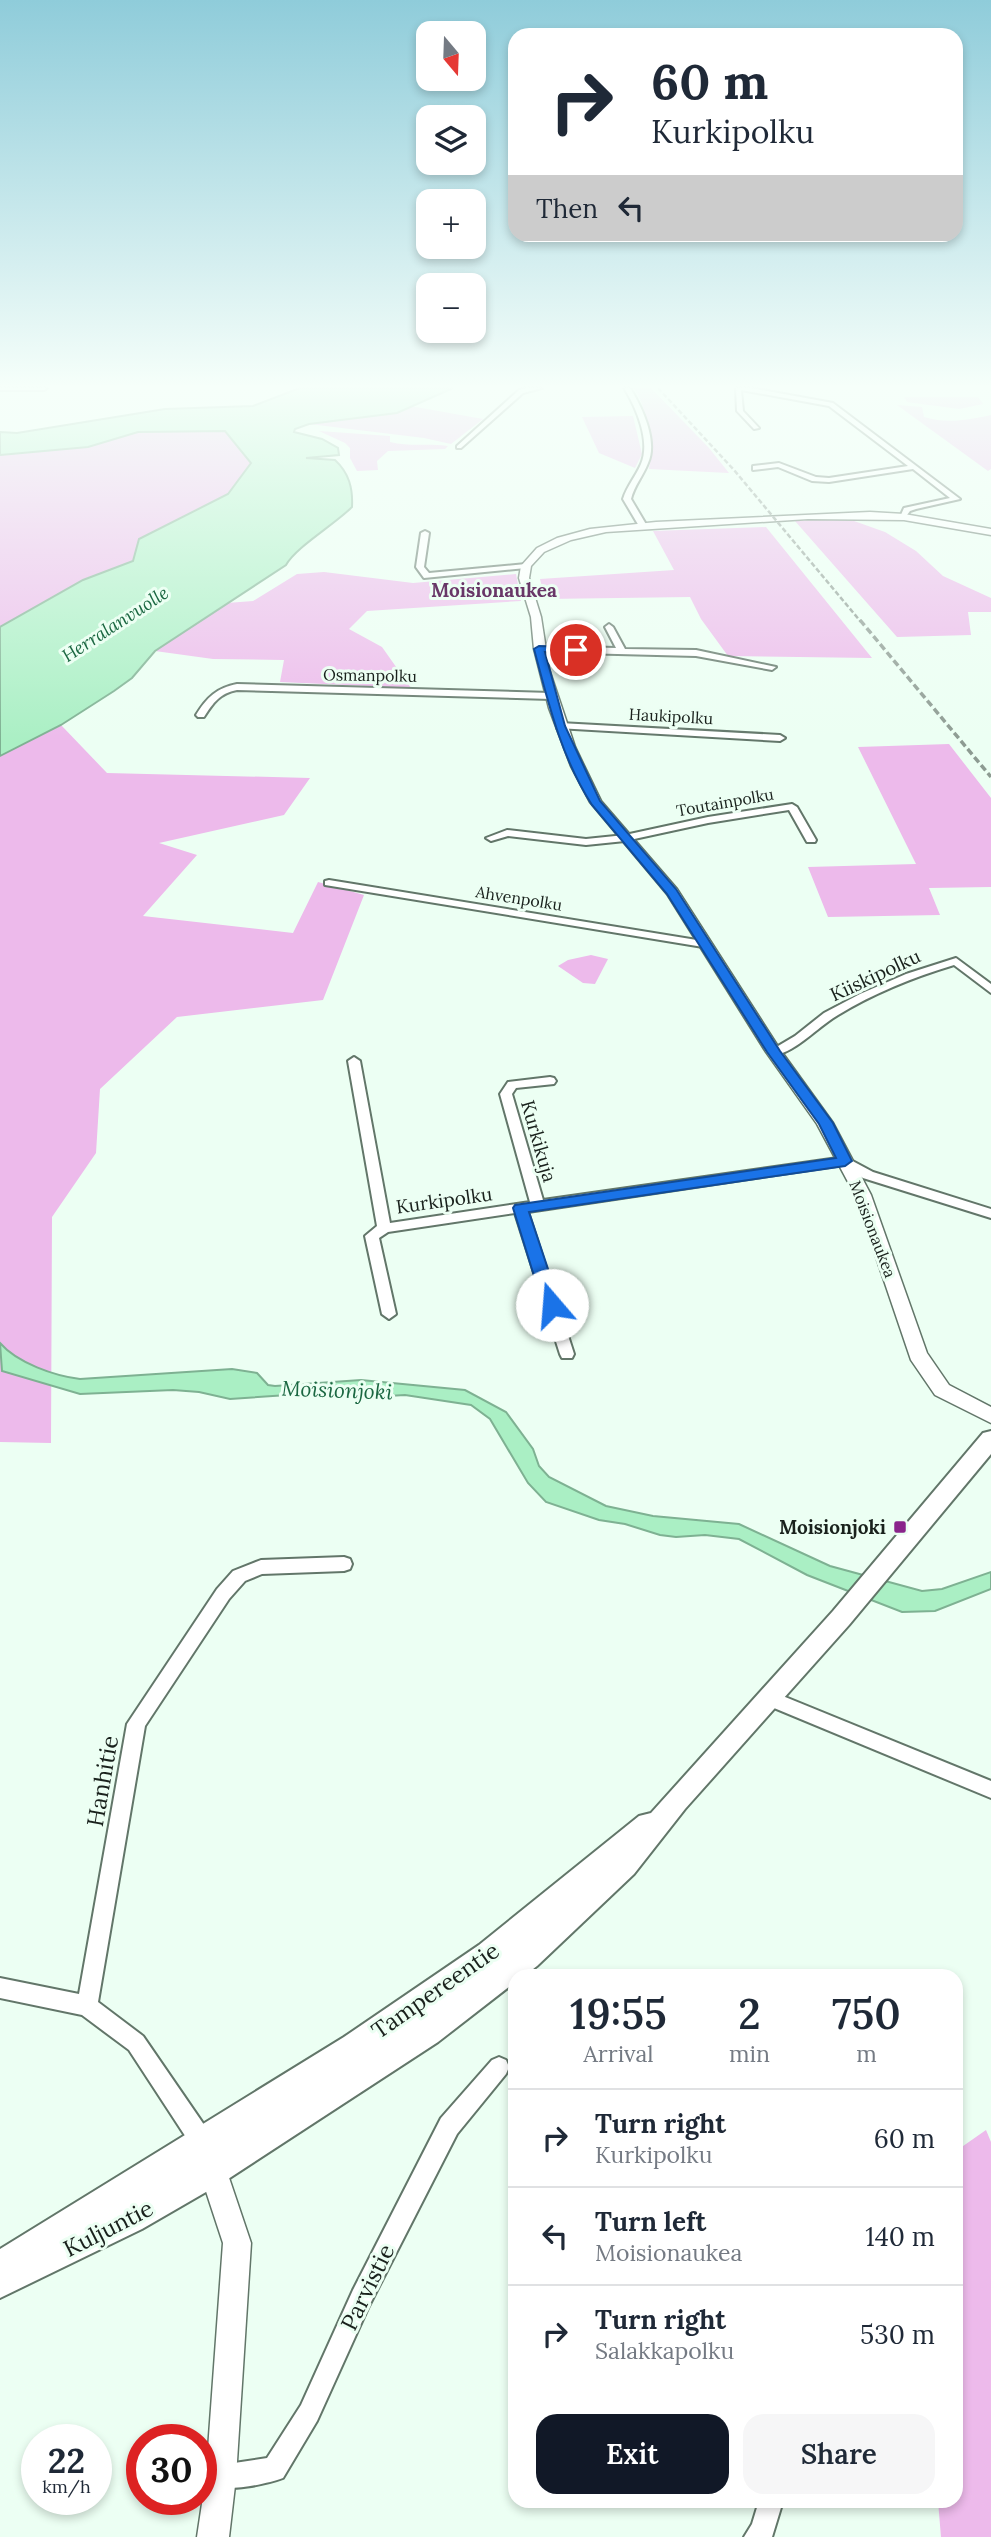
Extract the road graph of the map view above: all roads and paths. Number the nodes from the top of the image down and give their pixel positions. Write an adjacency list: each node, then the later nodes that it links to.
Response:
1 (631, 506): 4 (street)
2 (921, 506): 3 (street)
3 (904, 517): 4 (street); 5 (street)
4 (643, 526): 7 (street)
5 (991, 532)
6 (425, 533): 7 (street)
7 (526, 566): 9 (street, Moisionaukea)
8 (609, 626): 10 (street)
9 (539, 649): 10 (street); 12 (street, Moisionaukea)
10 (621, 652): 11 (street)
11 (772, 667)
12 (551, 696): 13 (street, Osmanpolku); 14 (street, Moisionaukea)
13 (201, 715)
14 (560, 726): 15 (street, Haukipolku); 17 (street, Moisionaukea)
15 (780, 738)
16 (491, 838): 17 (street)
17 (625, 838): 18 (street, Toutainpolku); 20 (street, Moisionaukea)
18 (811, 840)
19 (329, 883): 20 (street, Ahvenpolku)
20 (703, 944): 22 (street, Moisionaukea)
21 (991, 990): 22 (street, Kiiskipolku)
22 (774, 1052): 25 (street, Moisionaukea)
23 (354, 1061): 29 (street, Kurkipolku)
24 (551, 1081): 26 (street, Kurkikuja)
25 (845, 1161): 26 (street, Kurkipolku); 28 (street); 32 (street, Moisionaukea)
26 (538, 1206): 27 (street, Kurkipolku)
27 (520, 1208): 29 (street, Kurkipolku); 31 (street)
28 (991, 1214)
29 (384, 1228): 30 (street)
30 (388, 1314)
31 (567, 1354)
32 (991, 1416)
33 (991, 1439): 35 (main road, Tampereentie)
34 (344, 1564): 40 (street, Hanhitie)
35 (768, 1698): 36 (street); 37 (main road, Tampereentie)
36 (991, 1790)
37 (511, 1969)
38 (508, 1971): 42 (main road, Tampereentie)
39 (0, 1988): 40 (street)
40 (87, 2006): 42 (street)
41 (499, 2067): 45 (street, Parvistie)
42 (208, 2157): 43 (main road, Kuljuntie); 44 (main road, Kuljuntie); 45 (street)
43 (0, 2267)
44 (0, 2282)
45 (221, 2477): 47 (street)
46 (769, 2508): 48 (street)
47 (213, 2537)
48 (757, 2537)

